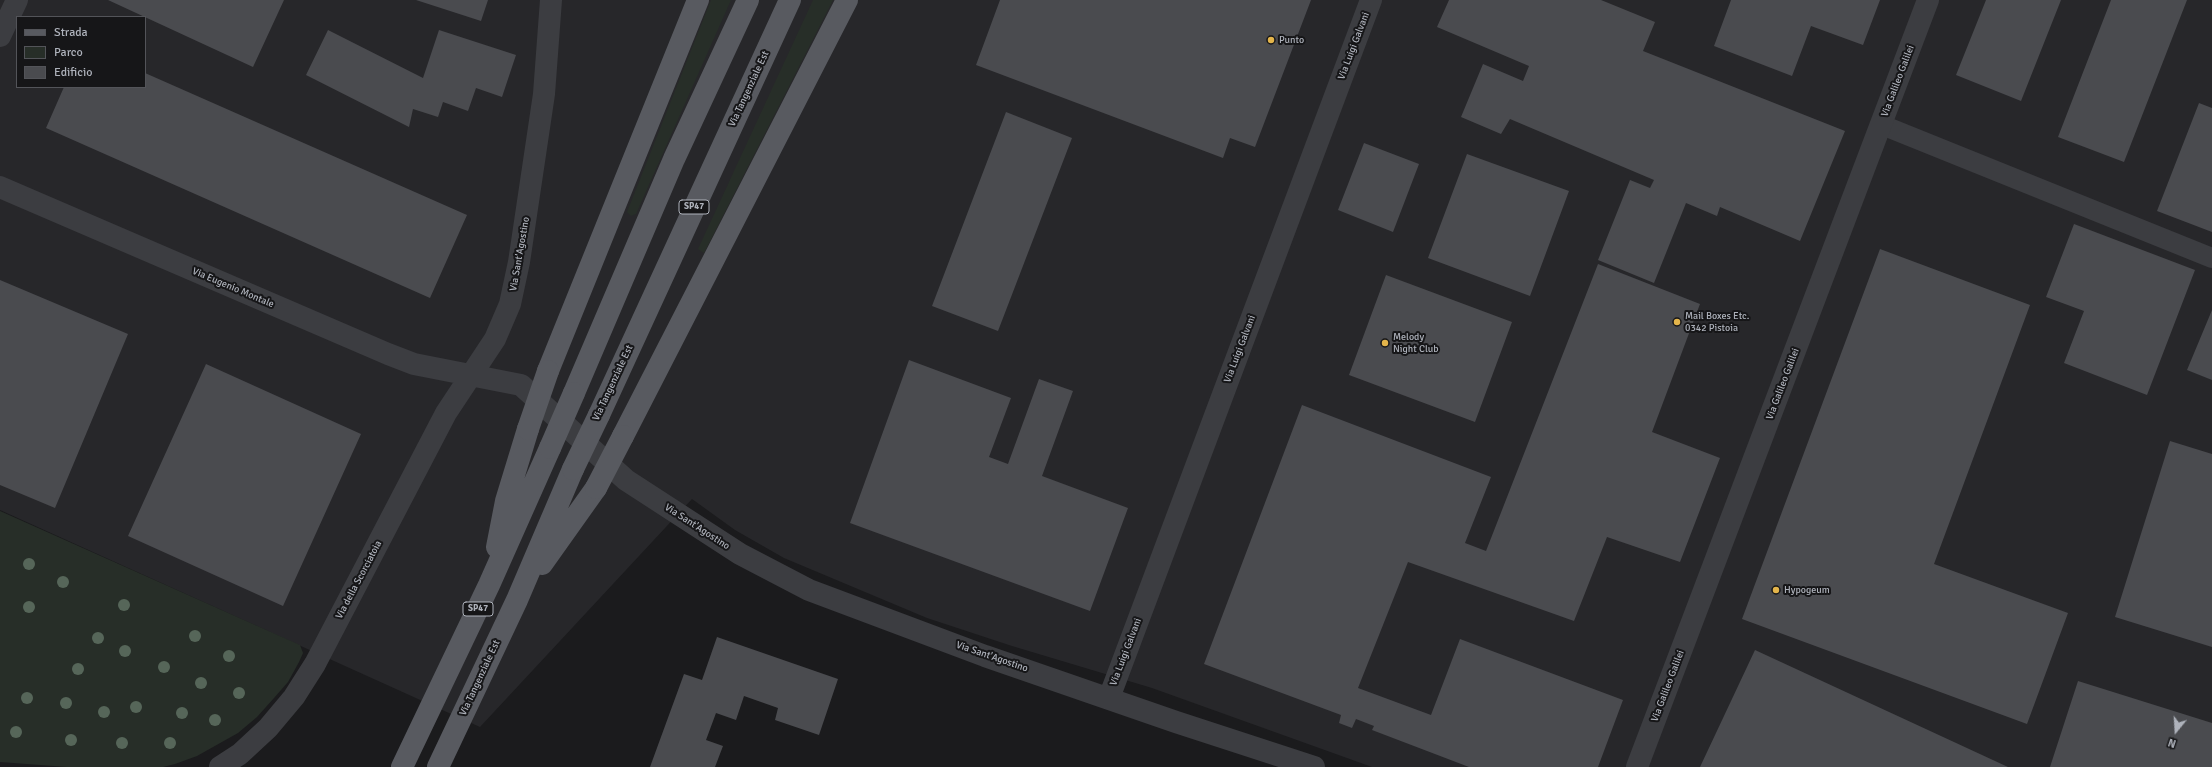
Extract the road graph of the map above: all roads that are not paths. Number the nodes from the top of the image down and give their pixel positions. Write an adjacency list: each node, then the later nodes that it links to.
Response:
1 (17, 0): 9 (street)
2 (551, 0): 13 (street, Via Sant'Agostino)
3 (698, 0): 14 (main road, bridge)
4 (748, 0): 14 (main road, SP47, bridge)
5 (790, 0): 15 (main road, Via Tangenziale Est / SP47, bridge)
6 (847, 0): 15 (main road, bridge)
7 (1371, 0): 16 (street, Via Luigi Galvani)
8 (1928, 0): 10 (street, Via Galileo Galilei)
9 (0, 36)
10 (1882, 125): 12 (lane); 21 (street, Via Galileo Galilei)
11 (0, 187): 13 (street, Via Eugenio Montale)
12 (2212, 258)
13 (472, 374): 16 (street, Via Sant'Agostino); 17 (street, Via della Scorciatoia)
14 (489, 585): 18 (main road, SP47)
15 (517, 600): 19 (main road, Via Tangenziale Est / SP47)
16 (1109, 698): 20 (street, Via Sant'Agostino)
17 (220, 767)
18 (402, 767)
19 (438, 767)
20 (1314, 767)
21 (1637, 767)

